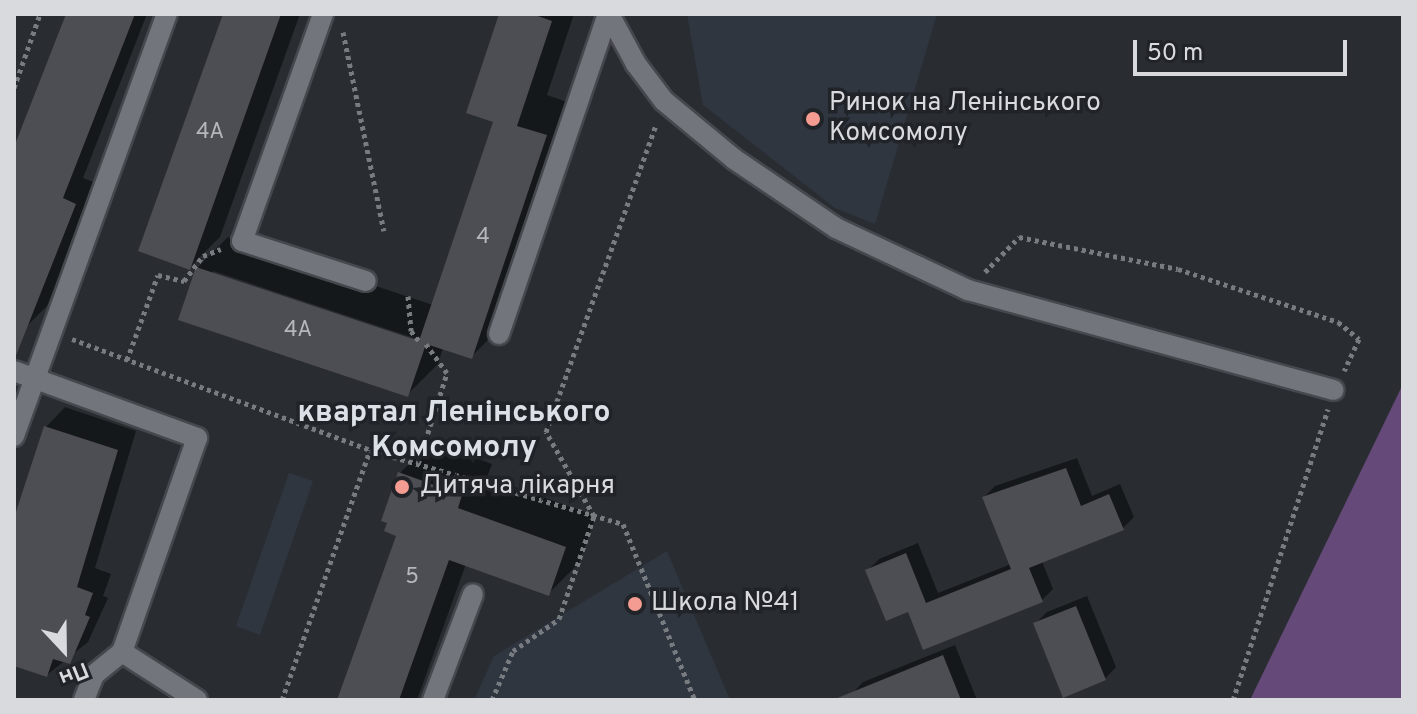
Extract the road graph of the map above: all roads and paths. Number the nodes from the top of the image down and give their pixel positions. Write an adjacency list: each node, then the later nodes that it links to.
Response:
1 (40, 14): 6 (path)
2 (167, 14): 13 (lane)
3 (323, 14): 9 (lane)
4 (609, 14): 7 (lane); 14 (lane)
5 (343, 29): 8 (path)
6 (14, 88)
7 (664, 101): 11 (lane); 22 (path)
8 (384, 231)
9 (242, 241): 10 (lane); 15 (path)
10 (366, 281)
11 (968, 290): 18 (lane); 18 (path)
12 (408, 296): 21 (path)
13 (53, 332): 15 (path); 17 (lane)
14 (499, 334)
15 (127, 360): 20 (path)
16 (14, 371): 17 (lane)
17 (35, 379): 19 (lane); 24 (lane)
18 (1334, 390): 31 (path)
19 (14, 436)
20 (370, 450): 21 (path); 27 (path)
21 (418, 464): 22 (path)
22 (594, 516): 29 (path); 30 (path)
23 (473, 594): 28 (lane)
24 (122, 652): 25 (lane); 26 (lane)
25 (84, 700)
26 (197, 700)
27 (282, 700)
28 (433, 700)
29 (492, 700)
30 (695, 700)
31 (1233, 700)

